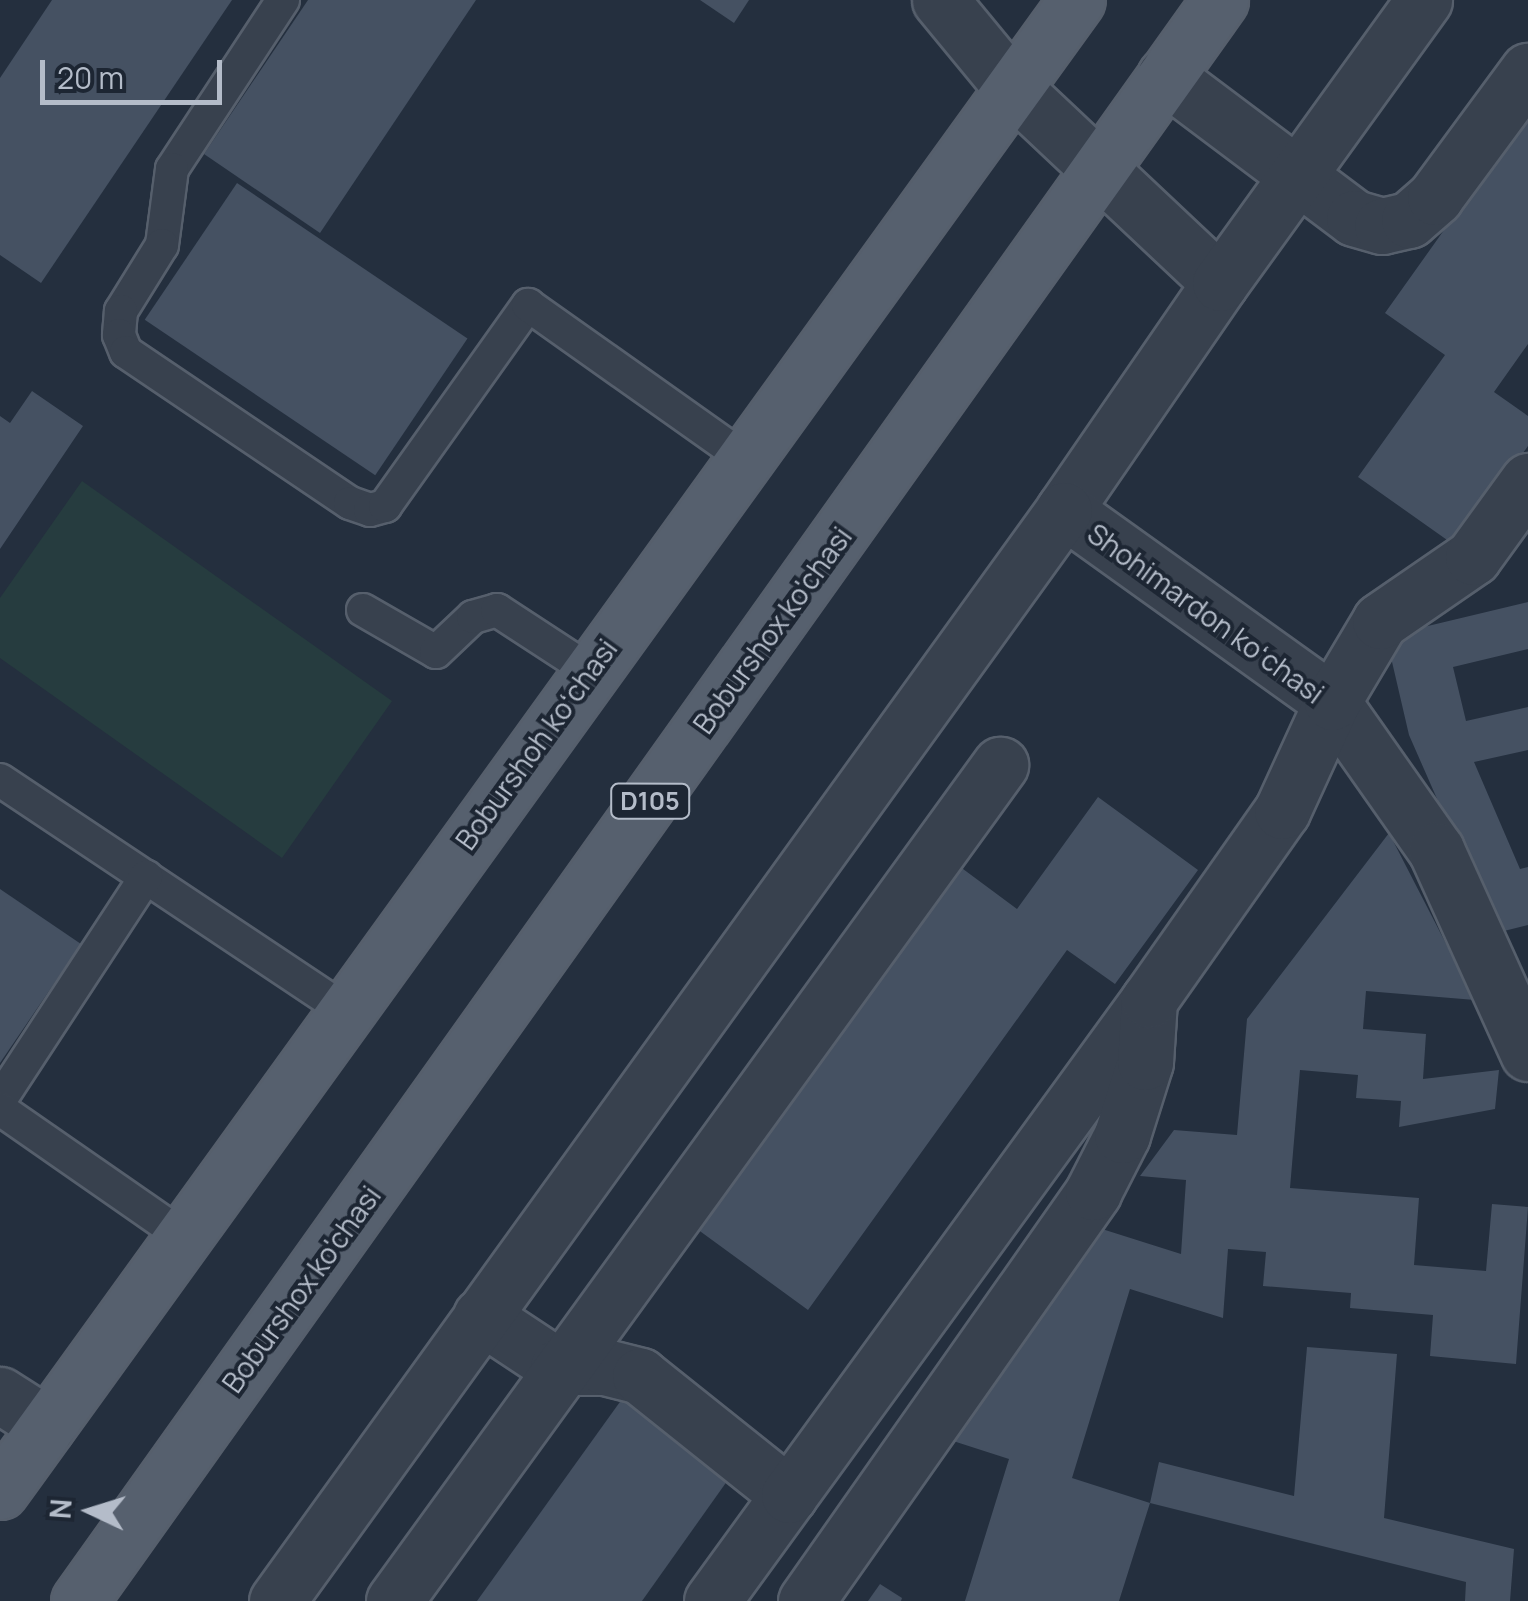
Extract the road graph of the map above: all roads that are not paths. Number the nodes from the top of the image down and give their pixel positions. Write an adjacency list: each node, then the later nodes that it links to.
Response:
1 (283, 0): 12 (lane)
2 (1077, 0): 8 (main road, Boburshoh koʻchasi)
3 (1220, 0): 7 (main road, Boburshox ko'chasi / D105)
4 (1424, 0): 10 (street, Shohimardon koʻchasi)
5 (963, 10): 8 (street)
6 (1528, 71): 10 (street)
7 (1165, 76): 9 (main road, Boburshox ko'chasi / D105); 10 (street)
8 (1011, 86): 9 (street); 12 (main road, Boburshoh koʻchasi)
9 (1097, 170): 11 (street); 33 (main road, Boburshox ko'chasi / D105)
10 (1298, 176): 11 (street, Shohimardon koʻchasi)
11 (1220, 284): 14 (street, Shohimardon koʻchasi)
12 (743, 457): 16 (main road, Boburshoh koʻchasi)
13 (1528, 481): 17 (street)
14 (1064, 510): 17 (street, Shohimardon koʻchasi); 27 (street)
15 (363, 610): 16 (lane)
16 (590, 670): 22 (main road, Boburshoh koʻchasi)
17 (1332, 702): 21 (street); 23 (street, Shohimardon koʻchasi)
18 (1000, 765): 28 (street)
19 (0, 780): 20 (lane)
20 (146, 878): 22 (lane); 24 (lane)
21 (1149, 1000): 32 (street); 37 (street)
22 (344, 1010): 26 (main road, Boburshoh koʻchasi)
23 (1528, 1053)
24 (0, 1100)
25 (0, 1109): 26 (lane)
26 (181, 1235): 30 (main road, Boburshoh koʻchasi)
27 (482, 1316): 28 (street); 34 (street)
28 (558, 1366): 32 (street); 35 (street)
29 (0, 1395): 30 (street)
30 (46, 1425): 31 (main road, Boburshoh koʻchasi)
31 (0, 1491)
32 (789, 1495): 36 (street)
33 (78, 1601)
34 (277, 1601)
35 (394, 1601)
36 (712, 1601)
37 (806, 1601)

